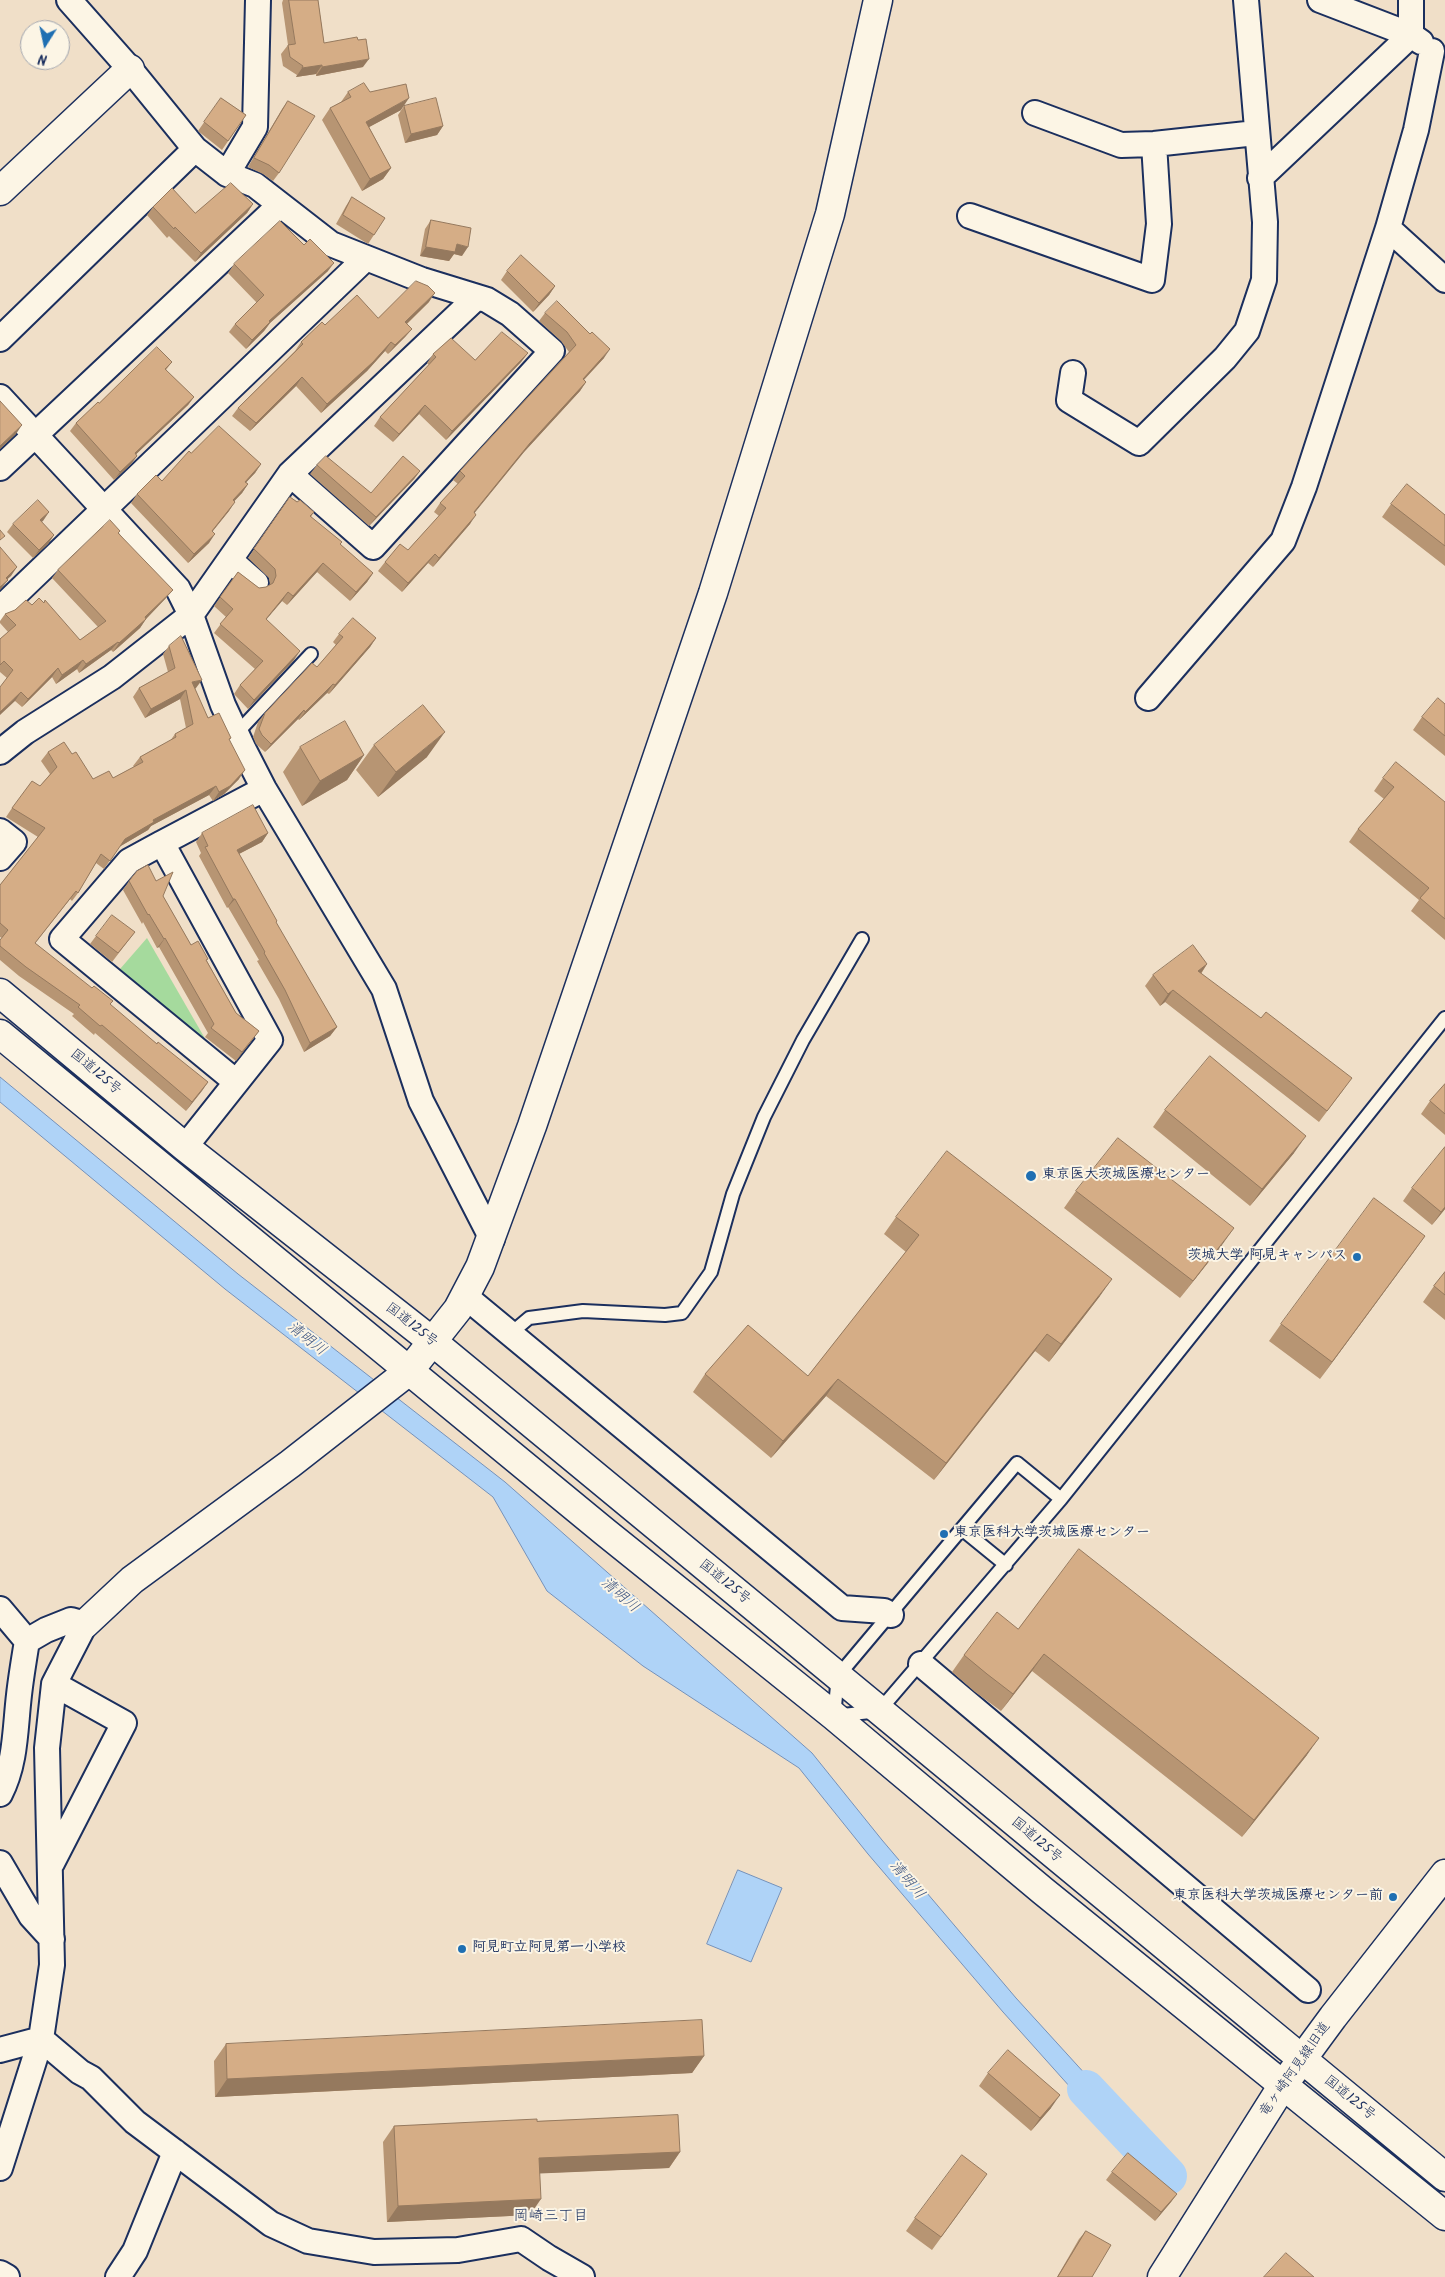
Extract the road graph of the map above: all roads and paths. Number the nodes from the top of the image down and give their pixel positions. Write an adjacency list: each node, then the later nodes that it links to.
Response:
1 (69, 0): 9 (street)
2 (258, 0): 14 (street)
3 (878, 0): 48 (main road)
4 (1246, 0): 11 (street)
5 (1320, 0): 7 (street)
6 (1411, 0): 7 (street)
7 (1411, 35): 8 (street); 15 (street)
8 (1439, 55): 19 (street)
9 (130, 69): 13 (street); 16 (main road)
10 (1035, 113): 12 (street)
11 (1256, 133): 12 (street); 15 (street)
12 (1154, 144): 18 (street)
13 (195, 149): 14 (street); 23 (street)
14 (227, 174): 17 (street)
15 (1260, 178): 24 (street)
16 (0, 191)
17 (280, 205): 20 (street); 26 (street)
18 (970, 216)
19 (1388, 228): 21 (street); 35 (street)
20 (366, 258): 22 (street); 29 (street)
21 (1445, 280)
22 (478, 297): 28 (street); 28 (street)
23 (0, 339)
24 (1073, 373)
25 (0, 397): 26 (street)
26 (36, 434): 27 (street); 29 (street)
27 (0, 468)
28 (290, 474): 30 (street)
29 (105, 508): 32 (street); 33 (street)
30 (230, 560): 31 (street); 33 (street)
31 (256, 583)
32 (0, 610)
33 (192, 615): 36 (street); 37 (street)
34 (310, 654): 36 (lane)
35 (1148, 698)
36 (237, 733): 38 (street)
37 (0, 752)
38 (264, 789): 40 (street); 48 (street)
39 (0, 830): 41 (street)
40 (162, 843): 46 (street); 46 (street)
41 (0, 858)
42 (862, 939): 50 (lane)
43 (0, 993): 47 (main road, 国道125号)
44 (1445, 1018): 53 (lane)
45 (0, 1034): 52 (main road)
46 (235, 1081): 47 (street)
47 (185, 1147): 51 (main road, 国道125号)
48 (492, 1239): 49 (main road)
49 (466, 1297): 50 (street); 51 (main road)
50 (510, 1334): 57 (street)
51 (432, 1342): 52 (main road); 61 (main road, 国道125号)
52 (409, 1371): 58 (main road); 64 (main road)
53 (1061, 1499): 54 (lane); 55 (lane)
54 (962, 1530): 55 (lane); 57 (lane)
55 (1006, 1565): 60 (lane)
56 (0, 1609): 59 (street)
57 (891, 1615): 61 (lane)
58 (85, 1624): 59 (street); 62 (street)
59 (27, 1641): 65 (street)
60 (921, 1664): 63 (lane); 70 (street)
61 (838, 1676): 63 (main road, 国道125号); 64 (lane)
62 (54, 1684): 67 (street); 67 (street)
63 (879, 1711): 64 (lane); 73 (main road, 国道125号)
64 (834, 1716): 74 (main road)
65 (0, 1794)
66 (0, 1863): 69 (street)
67 (51, 1866): 69 (street)
68 (1445, 1874): 73 (main road, 竜ヶ崎阿見線旧道)
69 (52, 1940): 71 (street)
70 (1308, 1990)
71 (41, 2039): 72 (street); 75 (street); 76 (street)
72 (0, 2050)
73 (1302, 2060): 74 (main road, 竜ヶ崎阿見線旧道); 77 (main road, 国道125号)
74 (1284, 2085): 78 (main road); 84 (main road, 竜ヶ崎阿見線旧道)
75 (175, 2152): 79 (street); 82 (street)
76 (0, 2168)
77 (1445, 2177)
78 (1445, 2216)
79 (547, 2268): 83 (street)
80 (0, 2273): 81 (street)
81 (7, 2277)
82 (118, 2277)
83 (582, 2277)
84 (1162, 2277)

